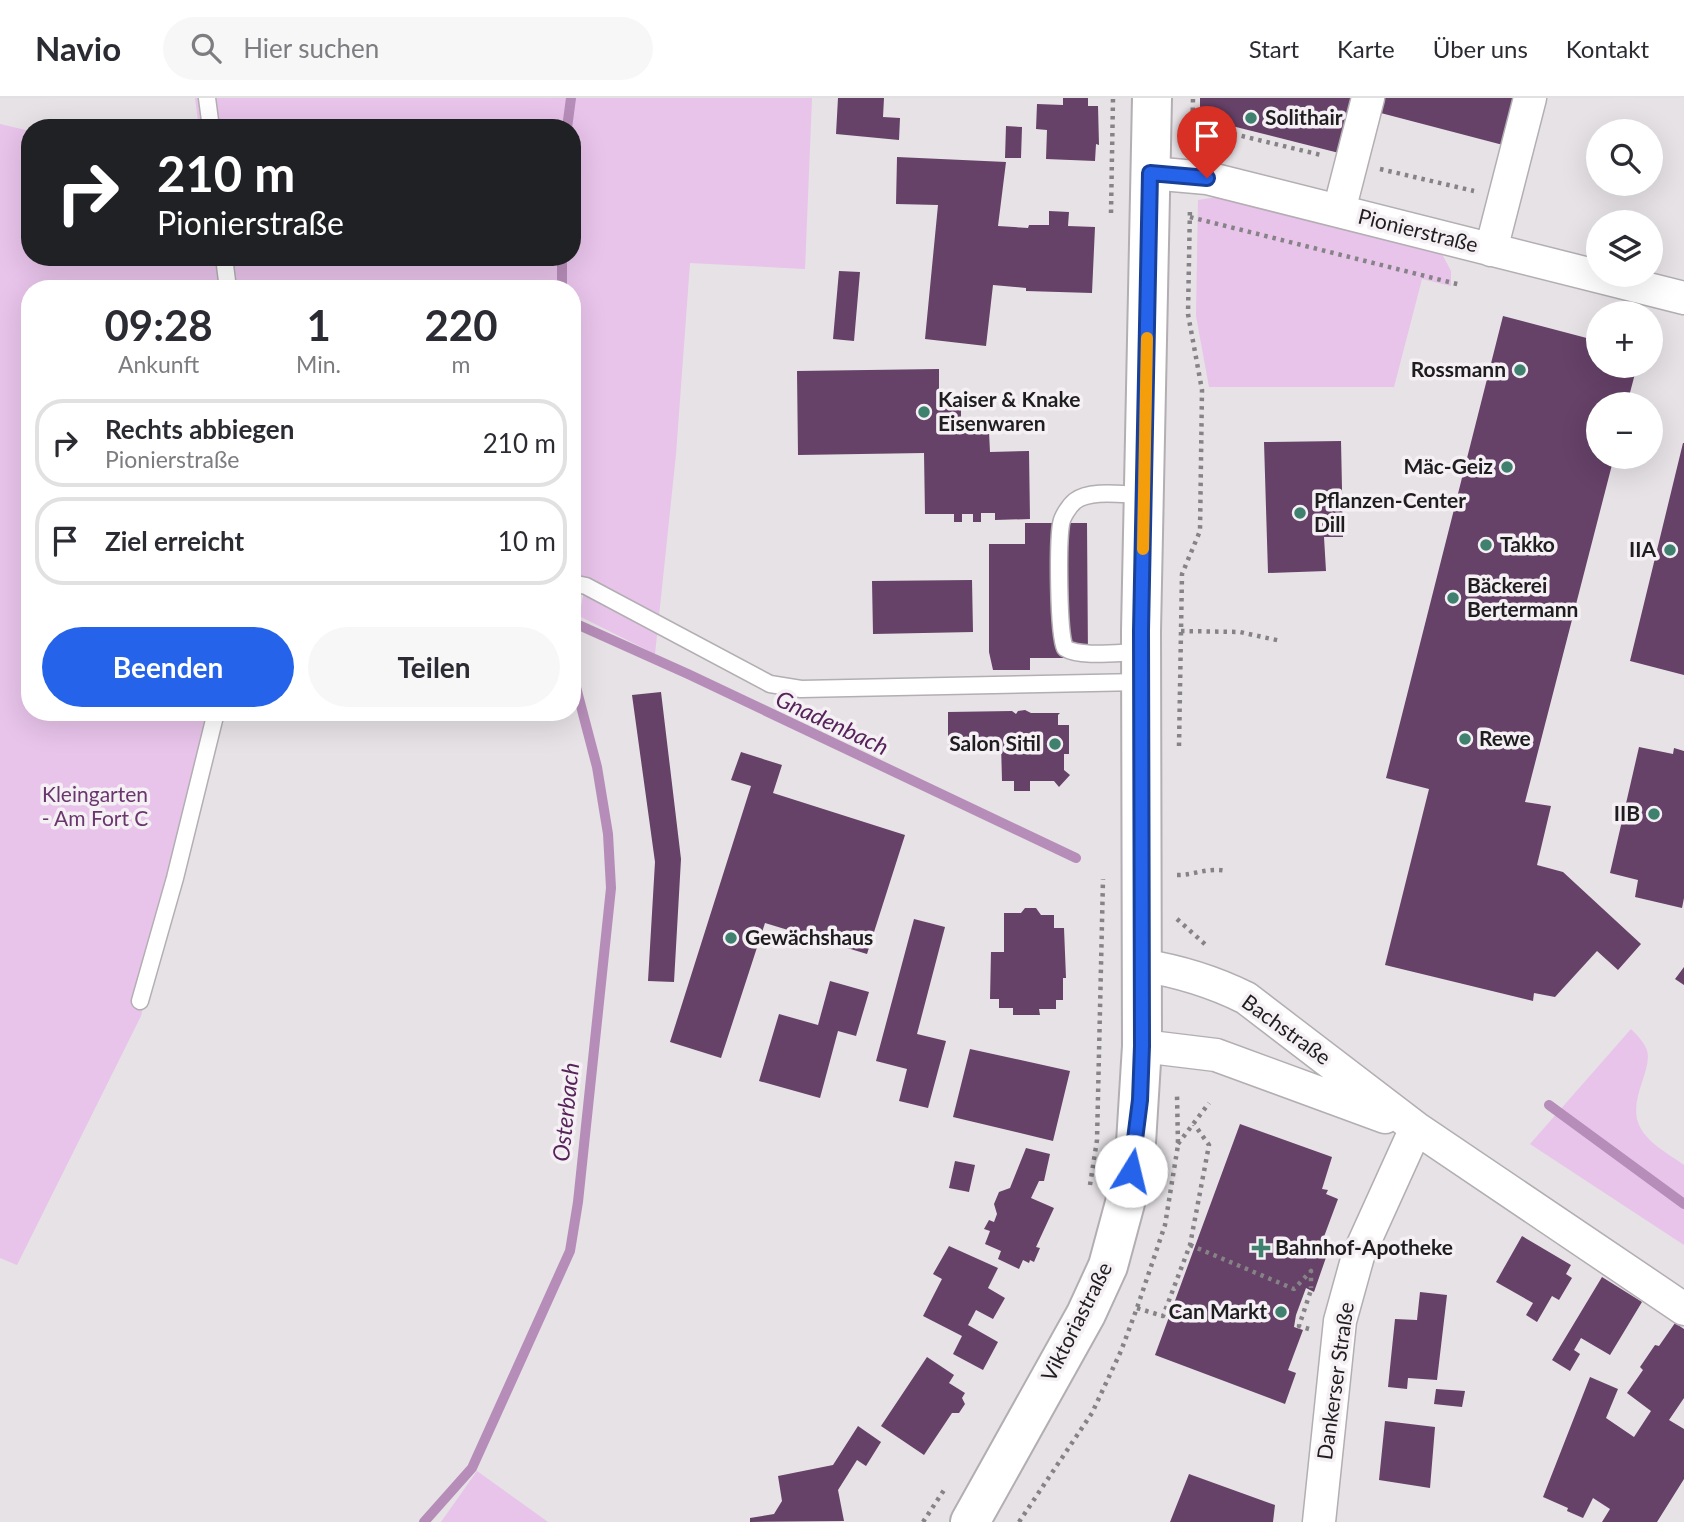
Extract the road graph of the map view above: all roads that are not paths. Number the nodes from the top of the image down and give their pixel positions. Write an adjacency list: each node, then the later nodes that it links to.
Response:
1 (208, 98): 5 (lane)
2 (1152, 98): 6 (main road, Viktoriastraße)
3 (1368, 98): 7 (street)
4 (1530, 98): 8 (street)
5 (210, 119)
6 (1150, 173): 7 (street, Pionierstraße); 10 (main road, Viktoriastraße)
7 (1339, 211): 8 (street, Pionierstraße)
8 (1491, 250): 9 (street, Pionierstraße)
9 (1684, 298)
10 (1144, 495): 12 (main road, Viktoriastraße); 12 (lane)
11 (581, 586): 12 (lane)
12 (1141, 655): 14 (main road, Viktoriastraße)
13 (214, 721): 15 (lane)
14 (1141, 965): 16 (main road, Viktoriastraße); 17 (street, Bachstraße)
15 (139, 1001)
16 (1142, 1046): 17 (street, Bachstraße); 19 (main road, Viktoriastraße)
17 (1416, 1128): 18 (street, Bachstraße); 20 (street, Dankerser Straße)
18 (1684, 1309)
19 (970, 1522)
20 (1319, 1522)

